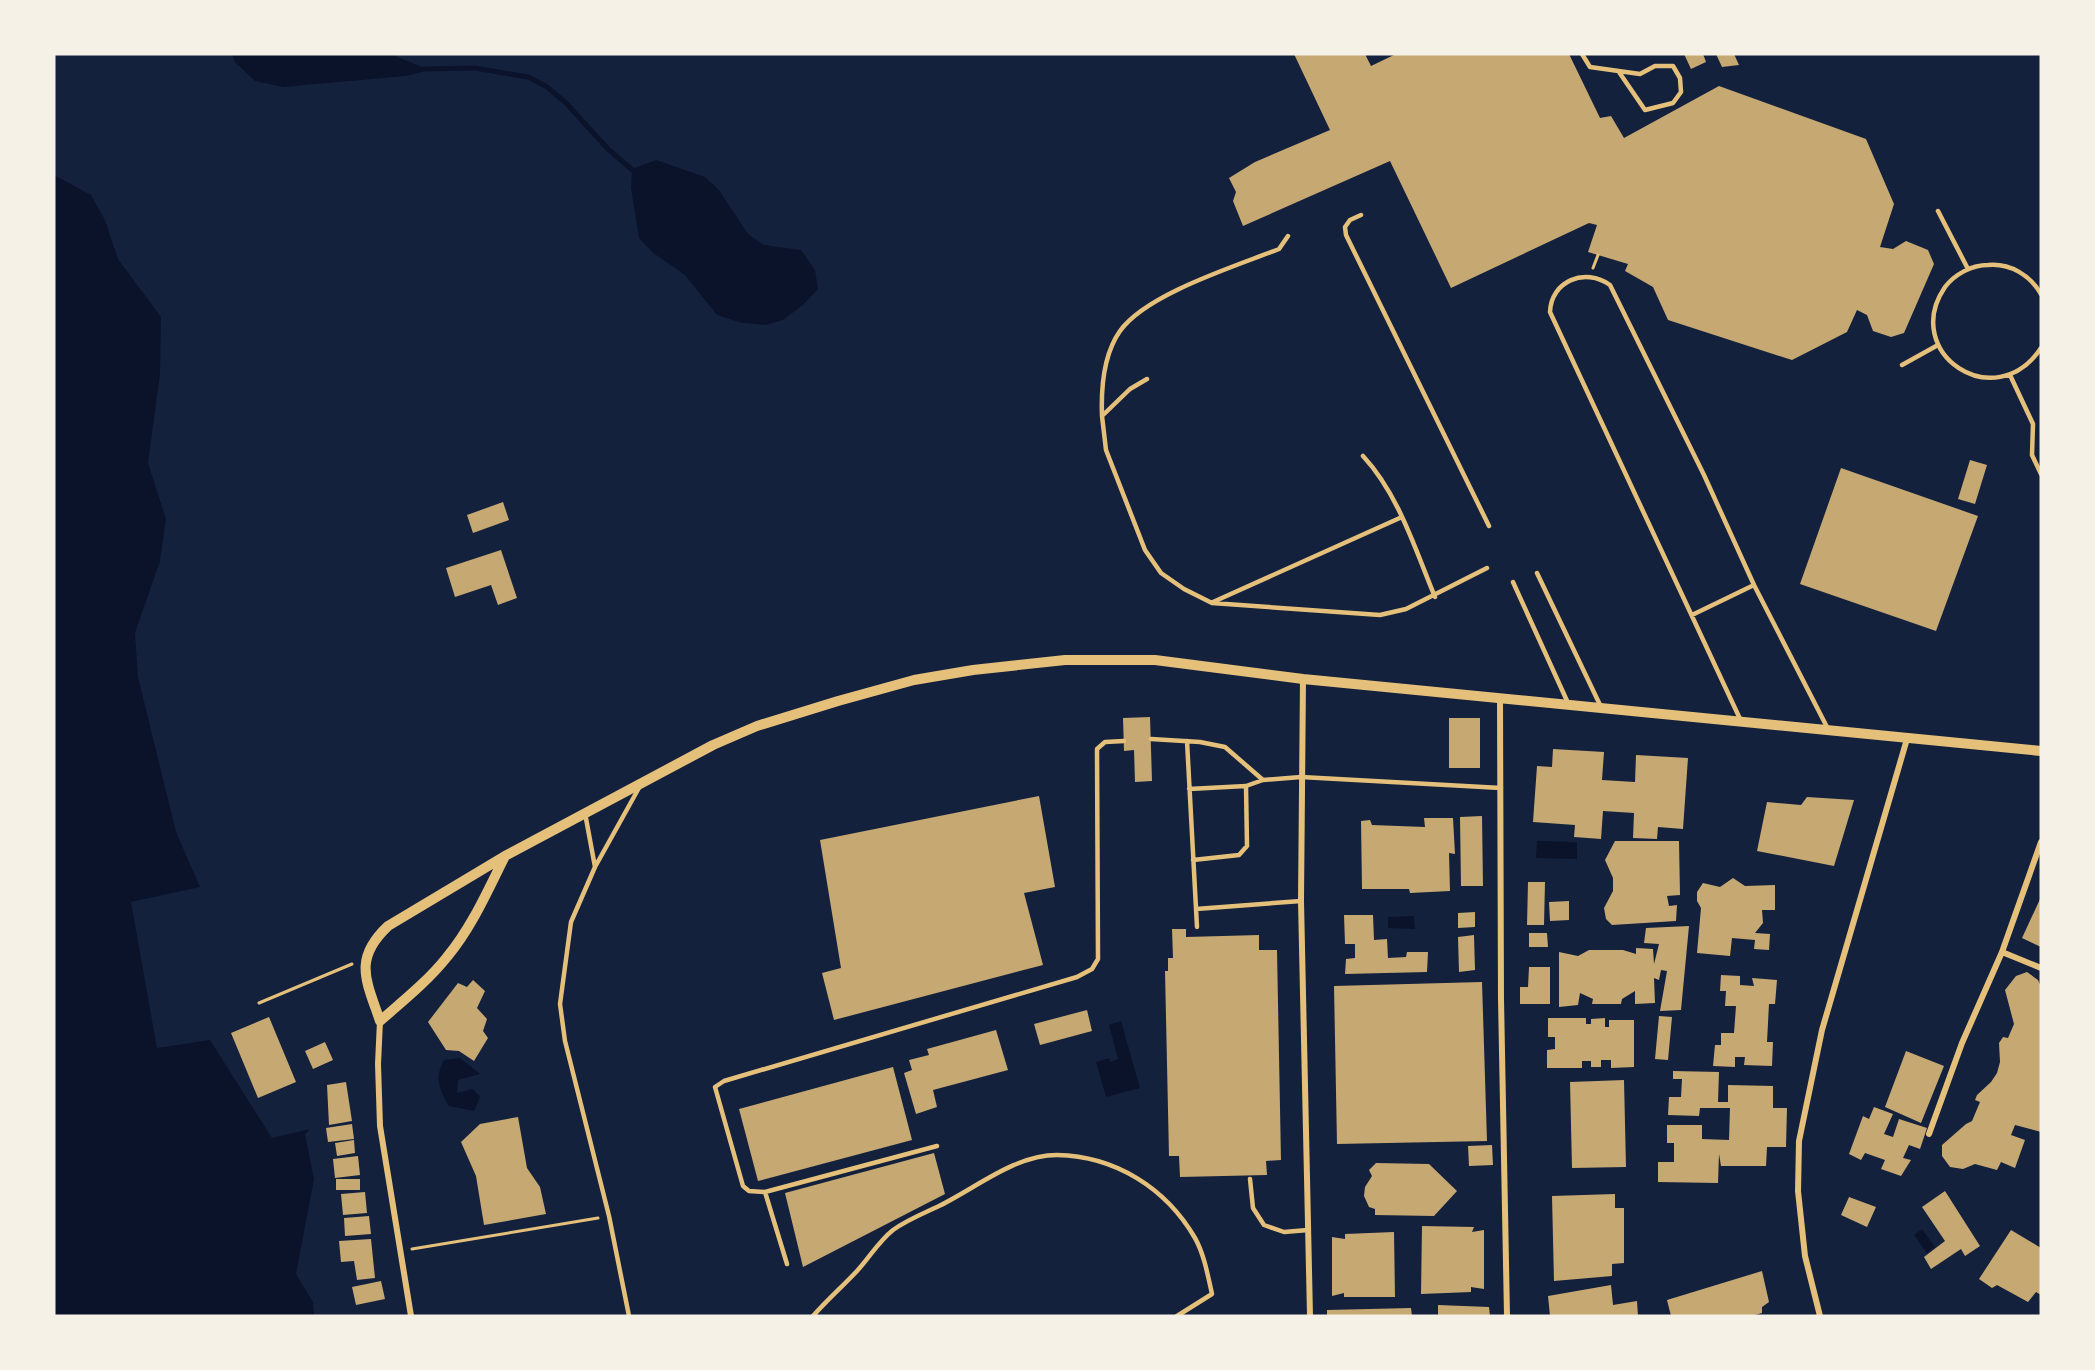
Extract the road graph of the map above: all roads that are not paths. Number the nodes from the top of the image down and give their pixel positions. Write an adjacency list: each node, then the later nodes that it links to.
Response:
1 (1582, 54): 2 (lane)
2 (1620, 72): 2 (lane)
3 (1938, 211): 6 (lane)
4 (1361, 215): 19 (lane)
5 (1288, 236): 13 (lane)
6 (1968, 269): 7 (lane); 8 (lane)
7 (2041, 293)
8 (1938, 345): 10 (lane); 11 (lane)
9 (2041, 348): 11 (lane)
10 (1902, 364)
11 (2010, 375): 14 (lane)
12 (1147, 379): 13 (lane)
13 (1102, 416): 25 (lane)
14 (2034, 424): 15 (lane); 17 (lane)
15 (2041, 428)
16 (1363, 456): 18 (lane)
17 (2041, 474)
18 (1402, 517): 24 (lane); 25 (lane)
19 (1489, 526)
20 (1487, 568): 24 (lane)
21 (1537, 573): 30 (lane)
22 (1513, 582): 29 (lane)
23 (1754, 585): 26 (lane); 26 (lane); 32 (lane)
24 (1435, 597): 25 (lane)
25 (1212, 603)
26 (1692, 615): 31 (lane)
27 (1303, 679): 28 (street); 38 (street); 40 (street)
28 (1500, 699): 29 (street); 42 (street)
29 (1568, 703): 30 (street)
30 (1601, 707): 31 (street)
31 (1741, 722): 32 (street)
32 (1828, 729): 34 (street)
33 (1151, 739): 36 (lane)
34 (1907, 739): 37 (street); 67 (street)
35 (1124, 741): 58 (lane)
36 (1186, 741): 39 (lane); 43 (lane)
37 (2041, 751)
38 (1300, 777): 39 (lane); 42 (lane); 49 (street)
39 (1263, 780): 41 (lane)
40 (642, 782): 44 (street); 48 (lane)
41 (1246, 786): 43 (lane); 47 (lane)
42 (1501, 788): 66 (street)
43 (1189, 789): 47 (lane)
44 (585, 813): 46 (street); 48 (lane)
45 (2041, 842): 52 (street)
46 (505, 856): 54 (street); 54 (street)
47 (1193, 860): 50 (lane)
48 (595, 867): 62 (lane)
49 (1301, 901): 50 (lane); 59 (street)
50 (1196, 909): 51 (lane)
51 (1197, 927)
52 (2002, 952): 53 (street); 55 (street)
53 (2041, 968)
54 (380, 1021): 61 (street)
55 (1929, 1134)
56 (937, 1146): 58 (lane)
57 (1250, 1179): 59 (lane)
58 (765, 1192): 60 (lane)
59 (1308, 1230): 65 (street)
60 (787, 1264)
61 (411, 1316)
62 (629, 1316)
63 (813, 1316): 64 (lane)
64 (1177, 1316)
65 (1310, 1316)
66 (1507, 1316)
67 (1821, 1316)

